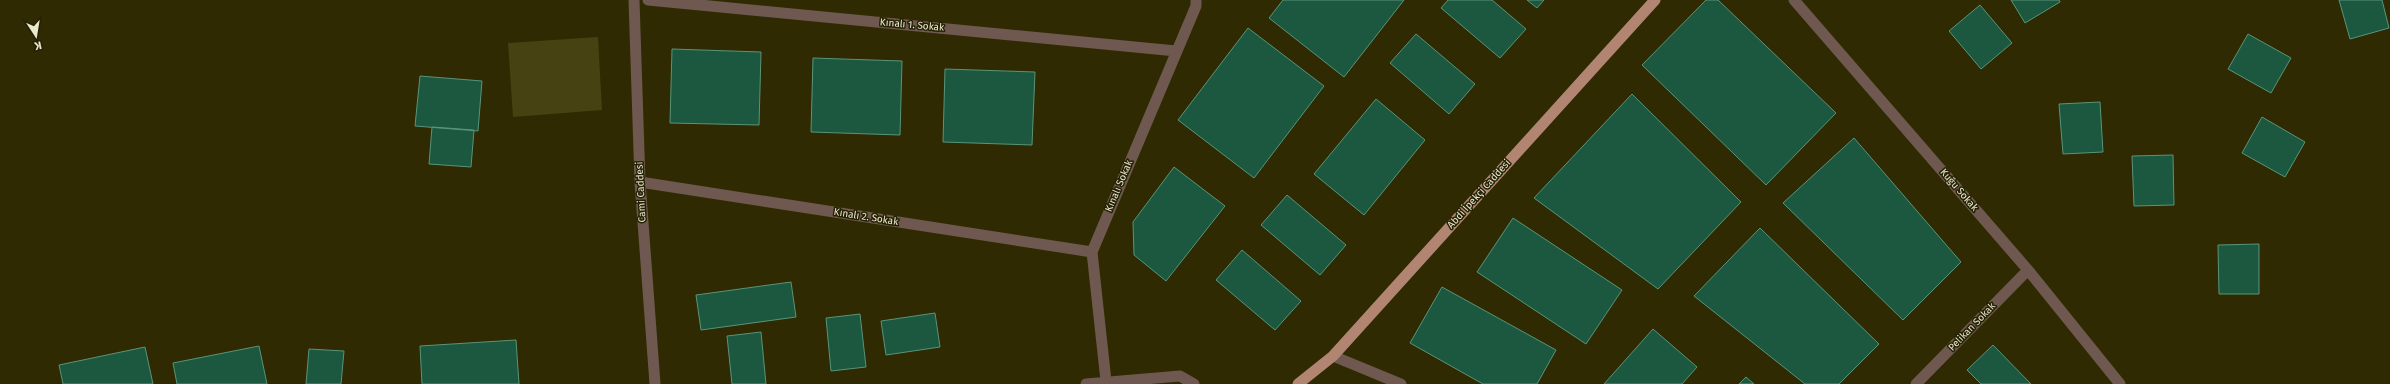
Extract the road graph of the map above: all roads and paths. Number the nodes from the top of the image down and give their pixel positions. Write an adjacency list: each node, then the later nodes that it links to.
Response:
1 (634, 0): 7 (street, Cami Caddesi)
2 (648, 0): 6 (street, Kınalı 1. Sokak)
3 (1196, 0): 6 (street, Kınalı Sokak)
4 (1655, 0): 10 (main road, Abdi İpekçi Caddesi)
5 (1794, 0): 9 (street, Kuğu Sokak)
6 (1176, 51): 8 (street, Kınalı Sokak)
7 (640, 182): 8 (street, Kınalı 2. Sokak); 12 (street, Cami Caddesi)
8 (1092, 252): 11 (street, Kınalı Sokak)
9 (2028, 270): 17 (street, Pelikan Sokak); 18 (street, Kuğu Sokak)
10 (1333, 356): 15 (main road, Abdi İpekçi Caddesi); 16 (street)
11 (1106, 381): 13 (street); 14 (street)
12 (656, 384)
13 (1086, 384)
14 (1194, 384)
15 (1298, 384)
16 (1401, 384)
17 (1916, 384)
18 (2120, 384)

